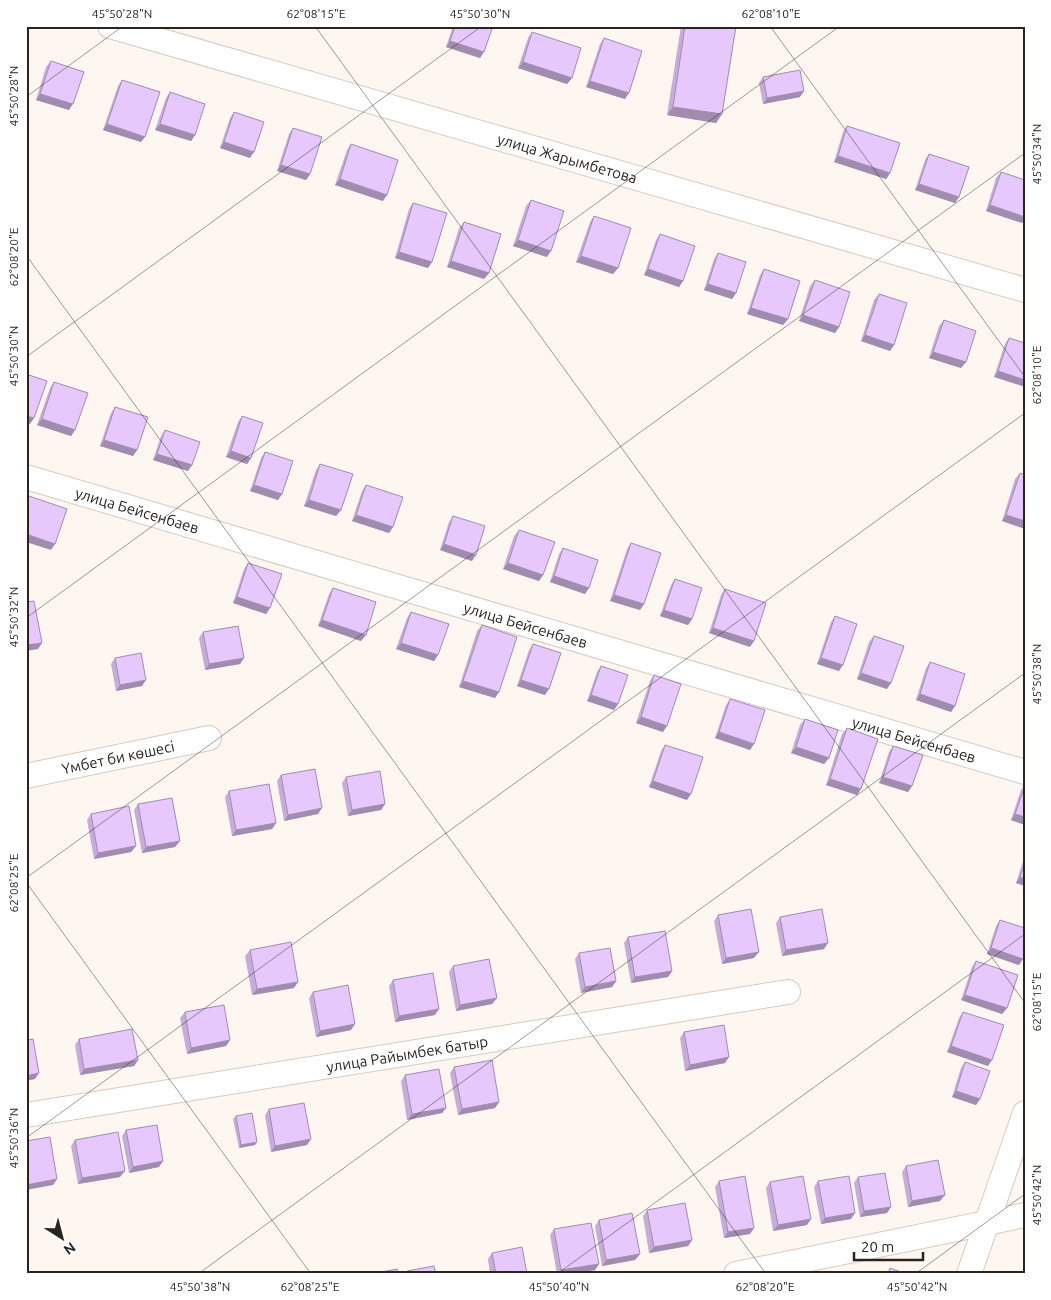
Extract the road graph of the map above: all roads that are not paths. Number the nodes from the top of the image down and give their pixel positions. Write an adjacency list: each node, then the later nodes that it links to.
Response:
1 (110, 26): 2 (street, улица Жарымбетова)
2 (1025, 290)
3 (26, 476): 5 (street, улица Бейсенбаев)
4 (209, 738): 6 (street, Үмбет би көшесі)
5 (1025, 772)
6 (26, 776)
7 (788, 992): 9 (street, улица Райымбек батыр)
8 (1025, 1113): 11 (street)
9 (26, 1115)
10 (1025, 1214): 11 (street)
11 (988, 1222): 12 (street); 14 (street)
12 (762, 1271): 13 (street)
13 (736, 1274)
14 (969, 1274)

